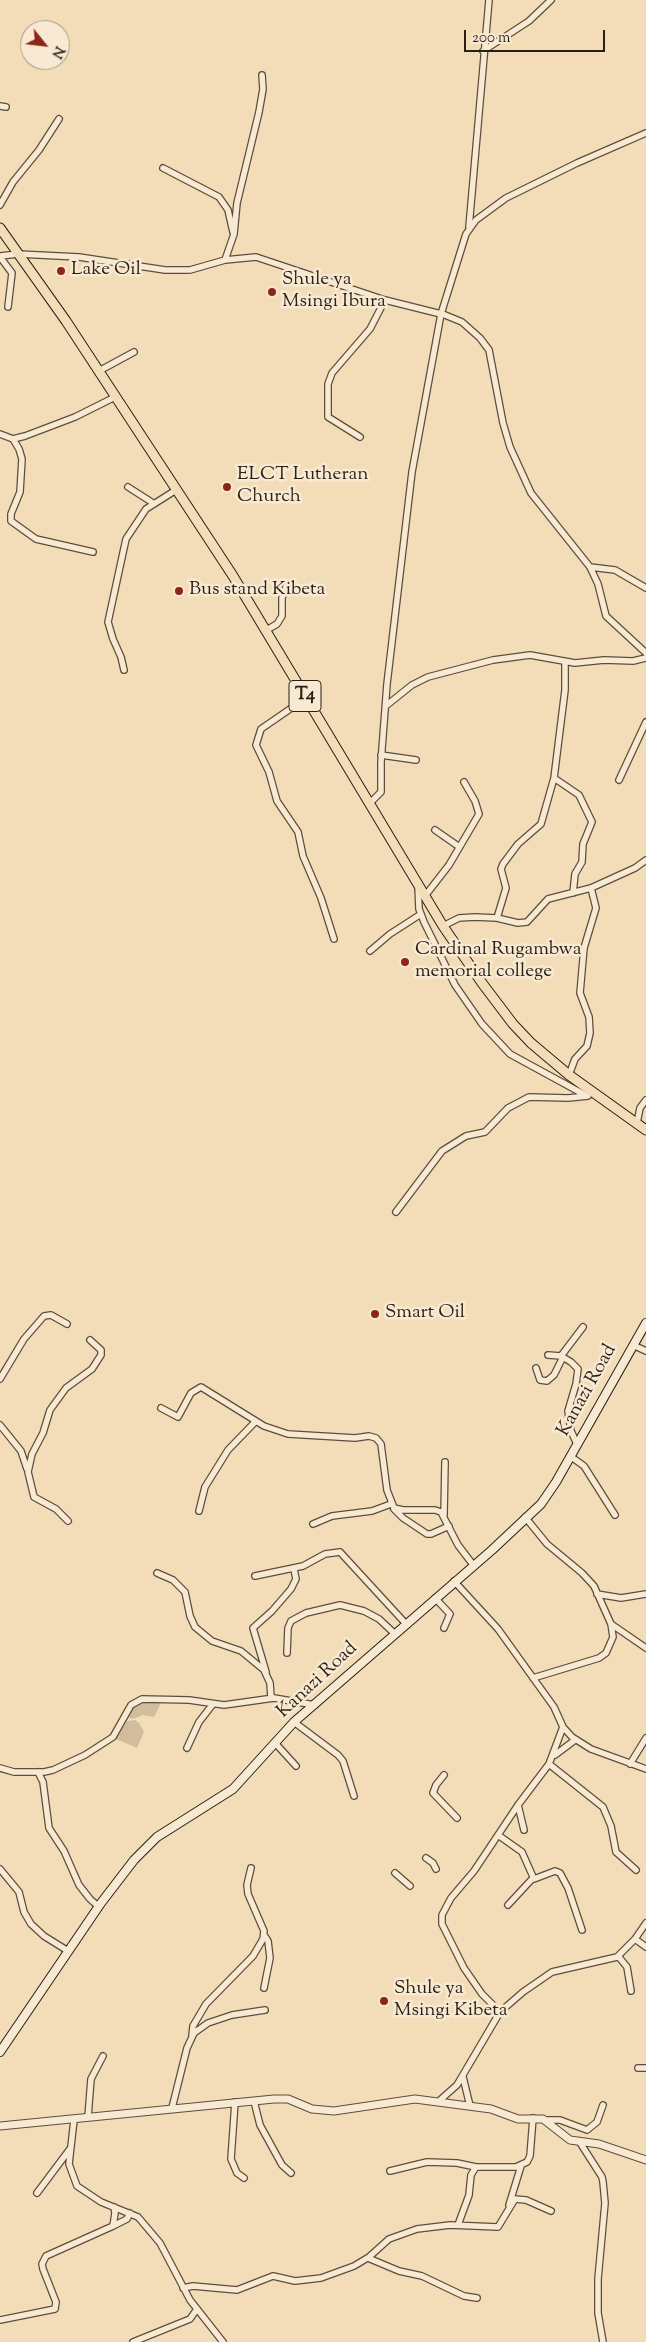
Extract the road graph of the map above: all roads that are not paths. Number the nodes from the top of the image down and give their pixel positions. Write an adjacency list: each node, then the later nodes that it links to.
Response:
1 (489, 0): 3 (street)
2 (551, 0): 3 (street)
3 (483, 51): 9 (street)
4 (262, 75): 11 (street)
5 (59, 119): 8 (street)
6 (646, 133): 9 (street)
7 (163, 168): 11 (street)
8 (0, 205)
9 (469, 227): 17 (street)
10 (0, 228): 12 (highway, T4)
11 (234, 234): 14 (street)
12 (18, 254): 13 (street); 14 (street); 19 (highway, T4)
13 (0, 257): 16 (street)
14 (226, 260): 15 (street)
15 (385, 300): 17 (street); 22 (street)
16 (8, 307)
17 (440, 314): 28 (street); 37 (street)
18 (134, 352): 19 (street)
19 (99, 371): 20 (highway, T4)
20 (116, 397): 23 (street); 25 (highway, T4)
21 (0, 434): 23 (street)
22 (360, 437)
23 (13, 439): 27 (street)
24 (128, 487): 26 (street)
25 (176, 490): 26 (street); 31 (highway, T4)
26 (153, 503): 35 (street)
27 (93, 552)
28 (590, 567): 30 (street); 32 (street)
29 (287, 584): 31 (street)
30 (646, 588)
31 (265, 631): 36 (highway, T4)
32 (646, 654)
33 (646, 658): 34 (street)
34 (565, 662): 37 (street); 41 (street)
35 (124, 670)
36 (306, 698): 44 (highway, T4); 55 (street)
37 (386, 705): 39 (street)
38 (646, 722): 42 (street)
39 (381, 755): 40 (street); 44 (street)
40 (416, 760)
41 (554, 778): 50 (street); 53 (street)
42 (619, 780)
43 (464, 782): 46 (street)
44 (369, 804): 48 (highway, T4)
45 (435, 830): 46 (street)
46 (458, 846): 51 (street)
47 (646, 860): 49 (street)
48 (418, 884): 51 (highway, T4); 52 (street)
49 (591, 888): 50 (street); 57 (street)
50 (573, 893): 53 (street)
51 (425, 896): 54 (highway, T4)
52 (421, 914): 56 (street); 58 (street)
53 (497, 918): 54 (street)
54 (443, 926): 57 (highway, T4)
55 (334, 938)
56 (370, 951)
57 (569, 1075): 58 (highway, T4)
58 (591, 1095): 60 (highway, T4); 62 (street)
59 (646, 1100): 60 (street)
60 (637, 1123): 61 (highway, T4)
61 (646, 1130)
62 (396, 1212)
63 (646, 1323): 67 (main road, Kanazi Road)
64 (67, 1324): 72 (street)
65 (582, 1327): 70 (street)
66 (90, 1340): 79 (street)
67 (633, 1345): 68 (street); 76 (main road, Kanazi Road)
68 (646, 1351)
69 (548, 1355): 70 (street)
70 (562, 1357): 71 (street); 76 (street)
71 (536, 1368)
72 (0, 1379)
73 (161, 1408): 74 (street)
74 (256, 1421): 80 (street); 81 (street)
75 (0, 1425): 79 (street)
76 (577, 1444): 77 (main road, Kanazi Road)
77 (570, 1456): 83 (street); 84 (main road, Kanazi Road)
78 (445, 1462): 82 (street)
79 (28, 1472): 85 (street)
80 (393, 1506): 82 (street); 86 (street); 87 (street)
81 (199, 1511)
82 (444, 1516): 87 (street)
83 (615, 1516)
84 (525, 1518): 88 (main road, Kanazi Road); 93 (street)
85 (68, 1521)
86 (313, 1524)
87 (448, 1526): 88 (street)
88 (474, 1566): 92 (main road, Kanazi Road)
89 (294, 1569): 91 (street); 97 (street); 102 (street)
90 (157, 1573): 102 (street)
91 (255, 1576)
92 (454, 1581): 95 (main road, Kanazi Road); 103 (street)
93 (597, 1594): 94 (street); 96 (street)
94 (646, 1594)
95 (435, 1598): 97 (main road, Kanazi Road); 98 (street)
96 (611, 1624): 100 (street); 103 (street)
97 (406, 1625): 99 (main road, Kanazi Road)
98 (444, 1628)
99 (395, 1634): 101 (street); 106 (main road, Kanazi Road)
100 (646, 1648)
101 (288, 1653)
102 (266, 1673): 104 (street)
103 (533, 1678): 108 (street)
104 (272, 1698): 105 (street); 106 (street)
105 (213, 1704): 112 (street); 119 (street)
106 (315, 1705): 107 (main road, Kanazi Road)
107 (294, 1722): 111 (main road, Kanazi Road); 121 (street)
108 (563, 1727): 110 (street); 113 (street)
109 (646, 1738): 115 (street)
110 (575, 1740): 113 (street); 115 (street)
111 (276, 1744): 116 (street); 135 (main road, Kanazi Road)
112 (187, 1748)
113 (554, 1756): 114 (street)
114 (550, 1764): 122 (street); 130 (street)
115 (630, 1764): 118 (street)
116 (296, 1766)
117 (0, 1768): 119 (street)
118 (646, 1769)
119 (38, 1772): 135 (street)
120 (444, 1775): 123 (street)
121 (354, 1796)
122 (518, 1805): 124 (street); 125 (street)
123 (457, 1818)
124 (524, 1830)
125 (498, 1836): 132 (street); 146 (street)
126 (426, 1858): 129 (street)
127 (251, 1868): 138 (street)
128 (0, 1869): 141 (street)
129 (436, 1869)
130 (636, 1870)
131 (395, 1873): 133 (street)
132 (533, 1878): 134 (street); 137 (street)
133 (410, 1886)
134 (508, 1904)
135 (99, 1907): 141 (main road, Kanazi Road)
136 (646, 1922): 139 (street)
137 (582, 1930)
138 (264, 1935): 143 (street); 147 (street)
139 (635, 1940): 140 (street); 142 (street)
140 (646, 1947)
141 (68, 1951): 148 (main road, Kanazi Road)
142 (618, 1956): 144 (street); 146 (street)
143 (264, 1988)
144 (631, 1991)
145 (265, 2010): 147 (street)
146 (500, 2012): 152 (street)
147 (192, 2036): 158 (street)
148 (0, 2052)
149 (103, 2056): 159 (street)
150 (638, 2068): 151 (street)
151 (646, 2068)
152 (463, 2076): 154 (street); 157 (street)
153 (254, 2101): 154 (street); 155 (street); 170 (street)
154 (439, 2101): 157 (street)
155 (235, 2102): 158 (street); 171 (street)
156 (603, 2104): 162 (street)
157 (470, 2106): 160 (street)
158 (172, 2108): 159 (street)
159 (88, 2117): 161 (street)
160 (533, 2118): 162 (street); 167 (street)
161 (74, 2120): 163 (street); 165 (street)
162 (546, 2120): 164 (street)
163 (0, 2126)
164 (579, 2141): 166 (street); 186 (street)
165 (70, 2149): 172 (street); 173 (street)
166 (646, 2160)
167 (520, 2166): 168 (street); 174 (street)
168 (476, 2167): 169 (street); 177 (street)
169 (390, 2171)
170 (291, 2173)
171 (244, 2178)
172 (37, 2193)
173 (114, 2207): 176 (street); 178 (street)
174 (508, 2209): 175 (street); 177 (street)
175 (551, 2211)
176 (130, 2213): 178 (street); 180 (street)
177 (458, 2225): 179 (street)
178 (113, 2226): 183 (street)
179 (368, 2258): 180 (street); 181 (street)
180 (183, 2288): 182 (street)
181 (477, 2298)
182 (197, 2309): 184 (street); 185 (street)
183 (0, 2320)
184 (133, 2342)
185 (224, 2342)
186 (603, 2342)

